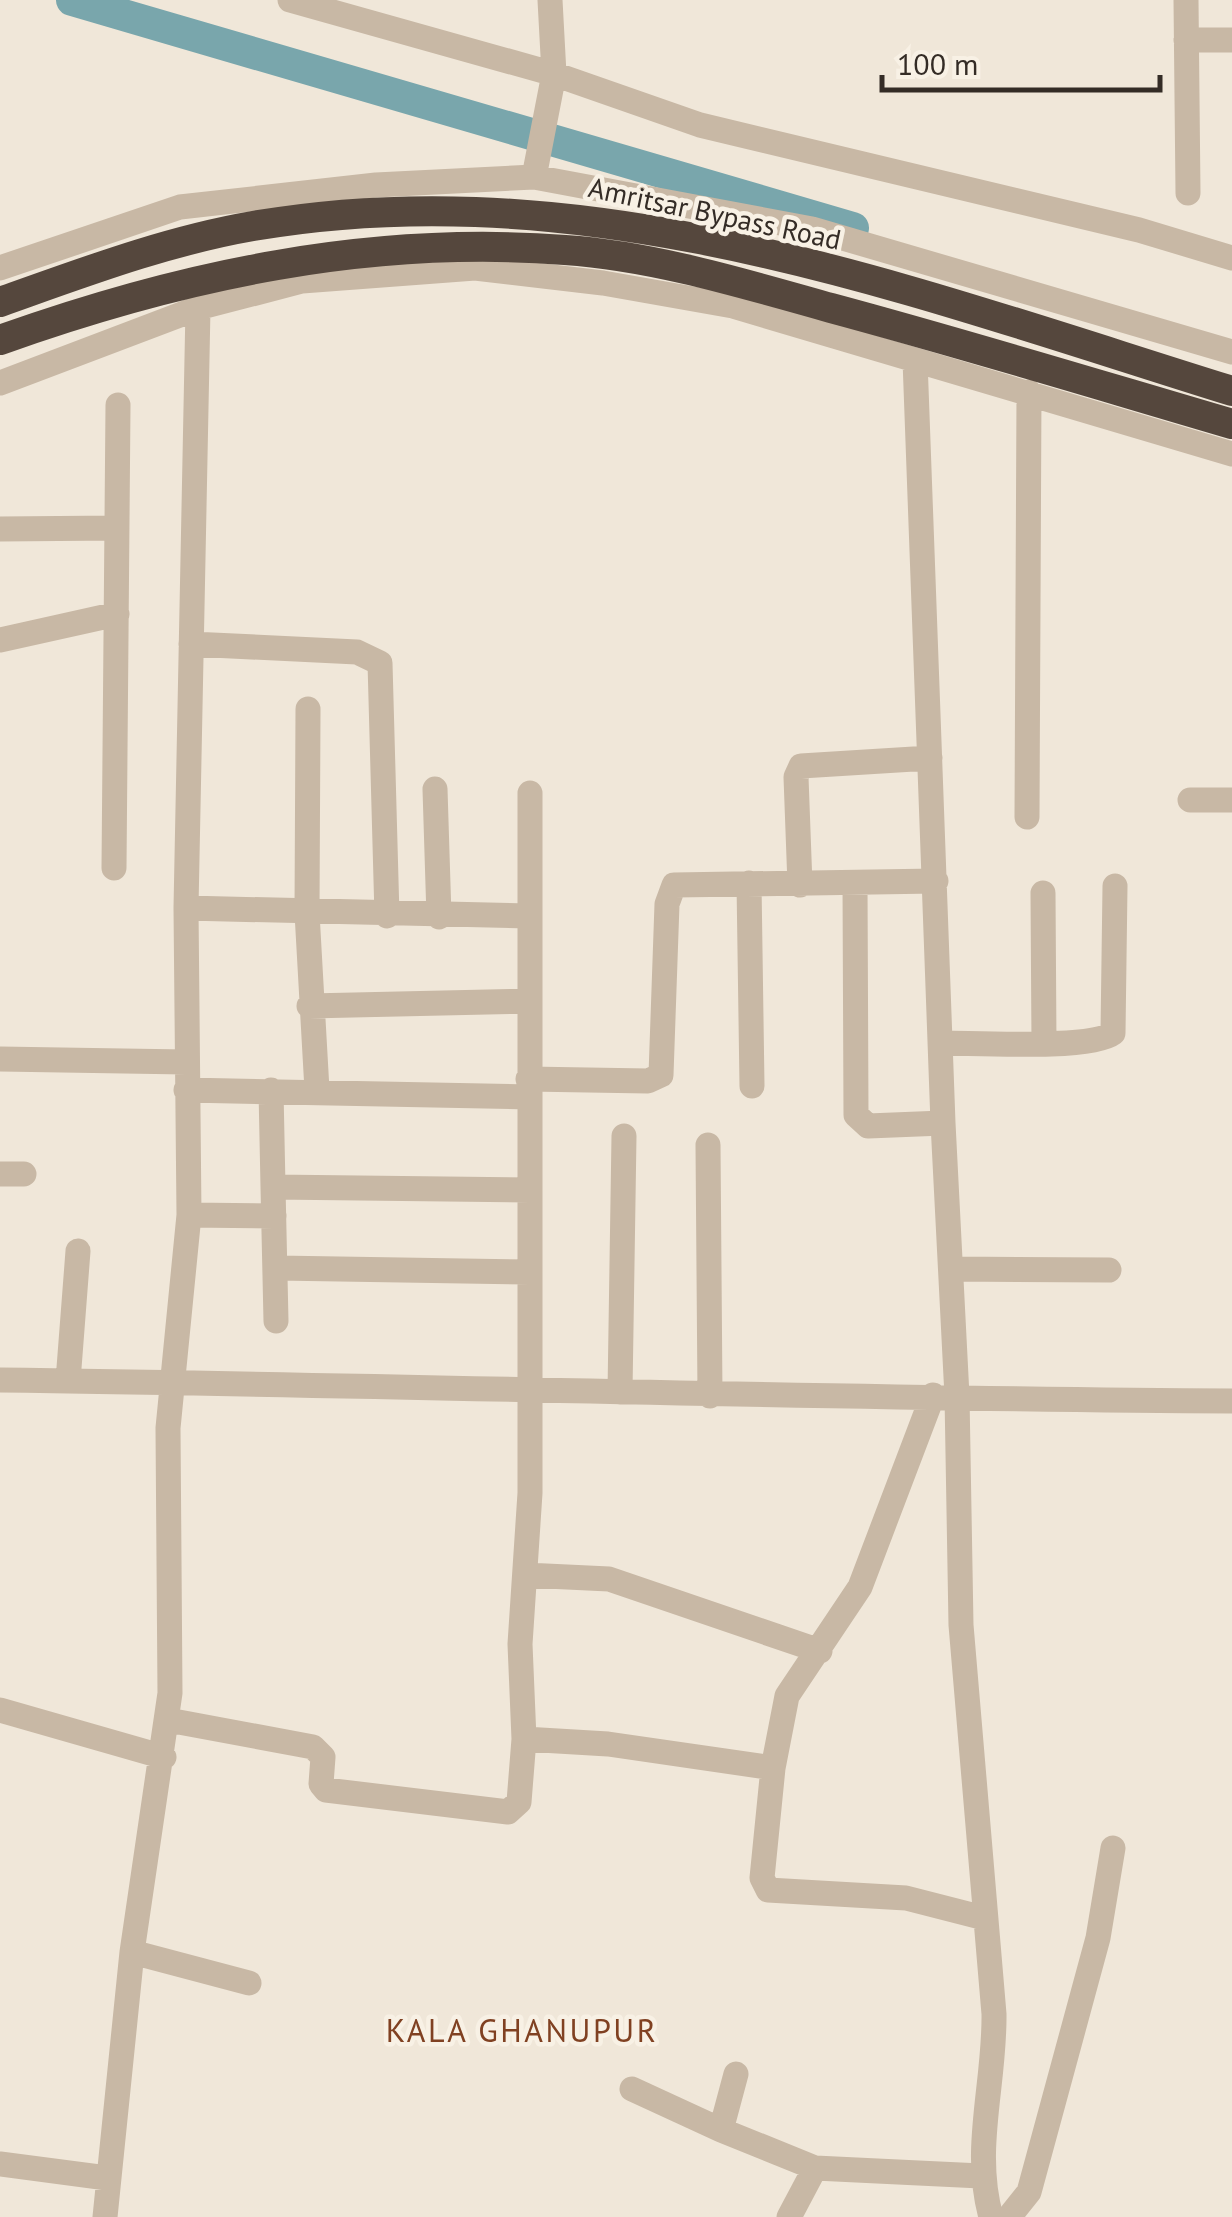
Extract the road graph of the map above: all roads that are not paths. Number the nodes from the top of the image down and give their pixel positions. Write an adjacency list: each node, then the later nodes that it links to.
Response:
1 (290, 0): 6 (street)
2 (550, 0): 6 (street)
3 (1186, 0): 4 (street)
4 (1186, 40): 5 (street); 8 (street)
5 (1232, 40)
6 (554, 74): 7 (street); 9 (street)
7 (534, 171): 10 (street); 14 (street)
8 (1188, 193)
9 (1232, 258)
10 (0, 268)
11 (0, 302): 17 (highway, Amritsar Bypass Road)
12 (198, 308): 15 (street); 16 (street); 26 (street)
13 (0, 340): 20 (highway)
14 (1232, 352)
15 (915, 360): 18 (street); 28 (street)
16 (0, 383)
17 (1232, 391)
18 (1029, 392): 21 (street); 33 (street)
19 (118, 405): 22 (street)
20 (1232, 424)
21 (1232, 454)
22 (117, 528): 23 (street); 24 (street)
23 (0, 529)
24 (116, 614): 25 (street); 34 (street)
25 (0, 640)
26 (192, 644): 41 (street); 43 (street)
27 (308, 709): 42 (street)
28 (930, 758): 35 (street); 38 (street)
29 (435, 789): 45 (street)
30 (530, 793): 44 (street)
31 (1190, 800): 32 (street)
32 (1232, 800)
33 (1027, 817)
34 (114, 868)
35 (936, 881): 37 (street); 48 (street)
36 (749, 883): 38 (street); 52 (street); 53 (street)
37 (854, 883): 38 (street); 57 (street)
38 (800, 884)
39 (1115, 886): 49 (street)
40 (1043, 893): 49 (street)
41 (186, 908): 42 (street); 51 (street)
42 (307, 913): 43 (street); 47 (street)
43 (387, 916): 45 (street)
44 (528, 916): 45 (street); 46 (street)
45 (439, 917)
46 (528, 1001): 47 (street); 53 (street)
47 (309, 1006): 56 (street)
48 (942, 1043): 49 (street); 57 (street)
49 (1044, 1044)
50 (0, 1059): 51 (street)
51 (186, 1062): 54 (street)
52 (752, 1086)
53 (528, 1088): 56 (street); 61 (street)
54 (186, 1090): 55 (street); 62 (street)
55 (271, 1090): 56 (street); 60 (street)
56 (317, 1090)
57 (942, 1123): 66 (street)
58 (624, 1136): 74 (street)
59 (708, 1145): 75 (street)
60 (273, 1187): 61 (street); 63 (street)
61 (530, 1190): 68 (street)
62 (188, 1215): 63 (street); 72 (street)
63 (274, 1216): 65 (street)
64 (78, 1250): 71 (street)
65 (277, 1268): 68 (street); 69 (street)
66 (952, 1269): 67 (street); 76 (street)
67 (1109, 1270)
68 (530, 1272): 73 (street)
69 (276, 1320)
70 (0, 1380): 71 (street)
71 (68, 1381): 72 (street)
72 (172, 1382): 73 (street); 81 (street)
73 (529, 1390): 74 (street); 78 (street)
74 (620, 1392): 75 (street)
75 (710, 1396): 76 (street)
76 (945, 1396): 77 (street); 79 (street); 86 (street)
77 (1232, 1401)
78 (525, 1574): 79 (street); 82 (street)
79 (820, 1651): 84 (street)
80 (0, 1710): 83 (street)
81 (168, 1720): 82 (street); 83 (street)
82 (524, 1739): 84 (street)
83 (164, 1757): 87 (street)
84 (773, 1768): 86 (street)
85 (1113, 1848): 99 (street)
86 (984, 1918): 94 (street)
87 (132, 1952): 88 (street); 95 (street)
88 (249, 1983)
89 (736, 2074): 91 (street)
90 (632, 2088): 91 (street)
91 (721, 2130): 93 (street)
92 (0, 2164): 95 (street)
93 (816, 2168): 94 (street); 97 (street)
94 (981, 2176): 98 (street)
95 (106, 2178): 96 (street)
96 (105, 2217)
97 (790, 2217)
98 (991, 2217)
99 (1008, 2217)

